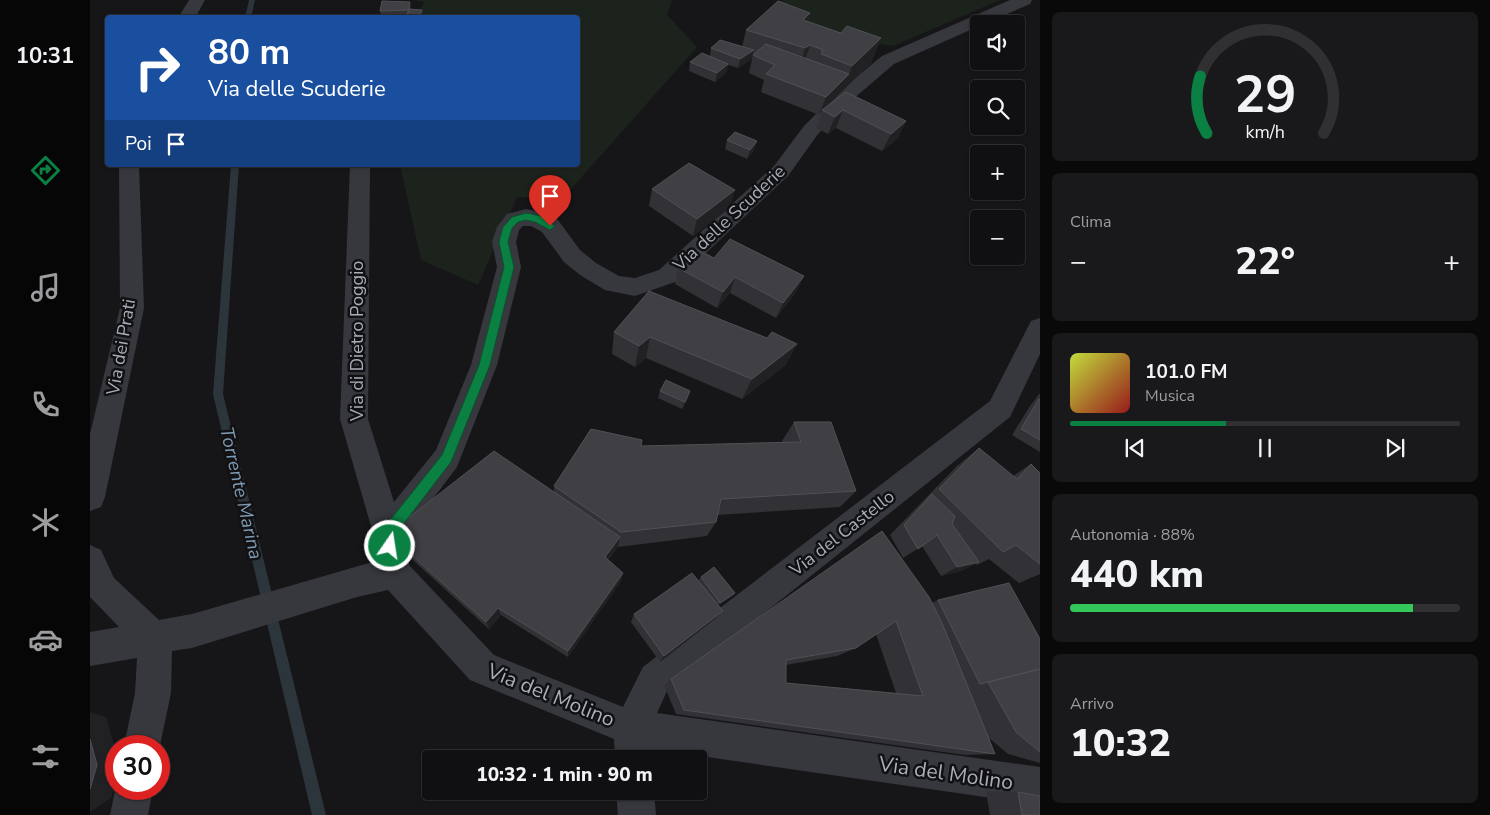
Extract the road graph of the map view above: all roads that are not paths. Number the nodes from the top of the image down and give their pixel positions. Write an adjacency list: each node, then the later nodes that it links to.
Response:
1 (197, 0): 3 (street)
2 (1024, 0): 8 (street, Via delle Scuderie)
3 (188, 15)
4 (128, 167): 7 (street, Via dei Prati)
5 (360, 167): 8 (street, Via di Dietro Poggio)
6 (1040, 328): 14 (street, Via del Castello)
7 (90, 497)
8 (388, 533): 10 (street, Via di Dietro Poggio)
9 (90, 561): 11 (street)
10 (394, 573): 11 (street); 14 (street, Via del Molino)
11 (155, 639): 12 (street); 13 (street)
12 (90, 649)
13 (144, 735)
14 (633, 744): 15 (street, Via del Molino)
15 (1040, 786)
16 (132, 800): 18 (street)
17 (636, 800): 19 (street)
18 (129, 815)
19 (637, 815)

